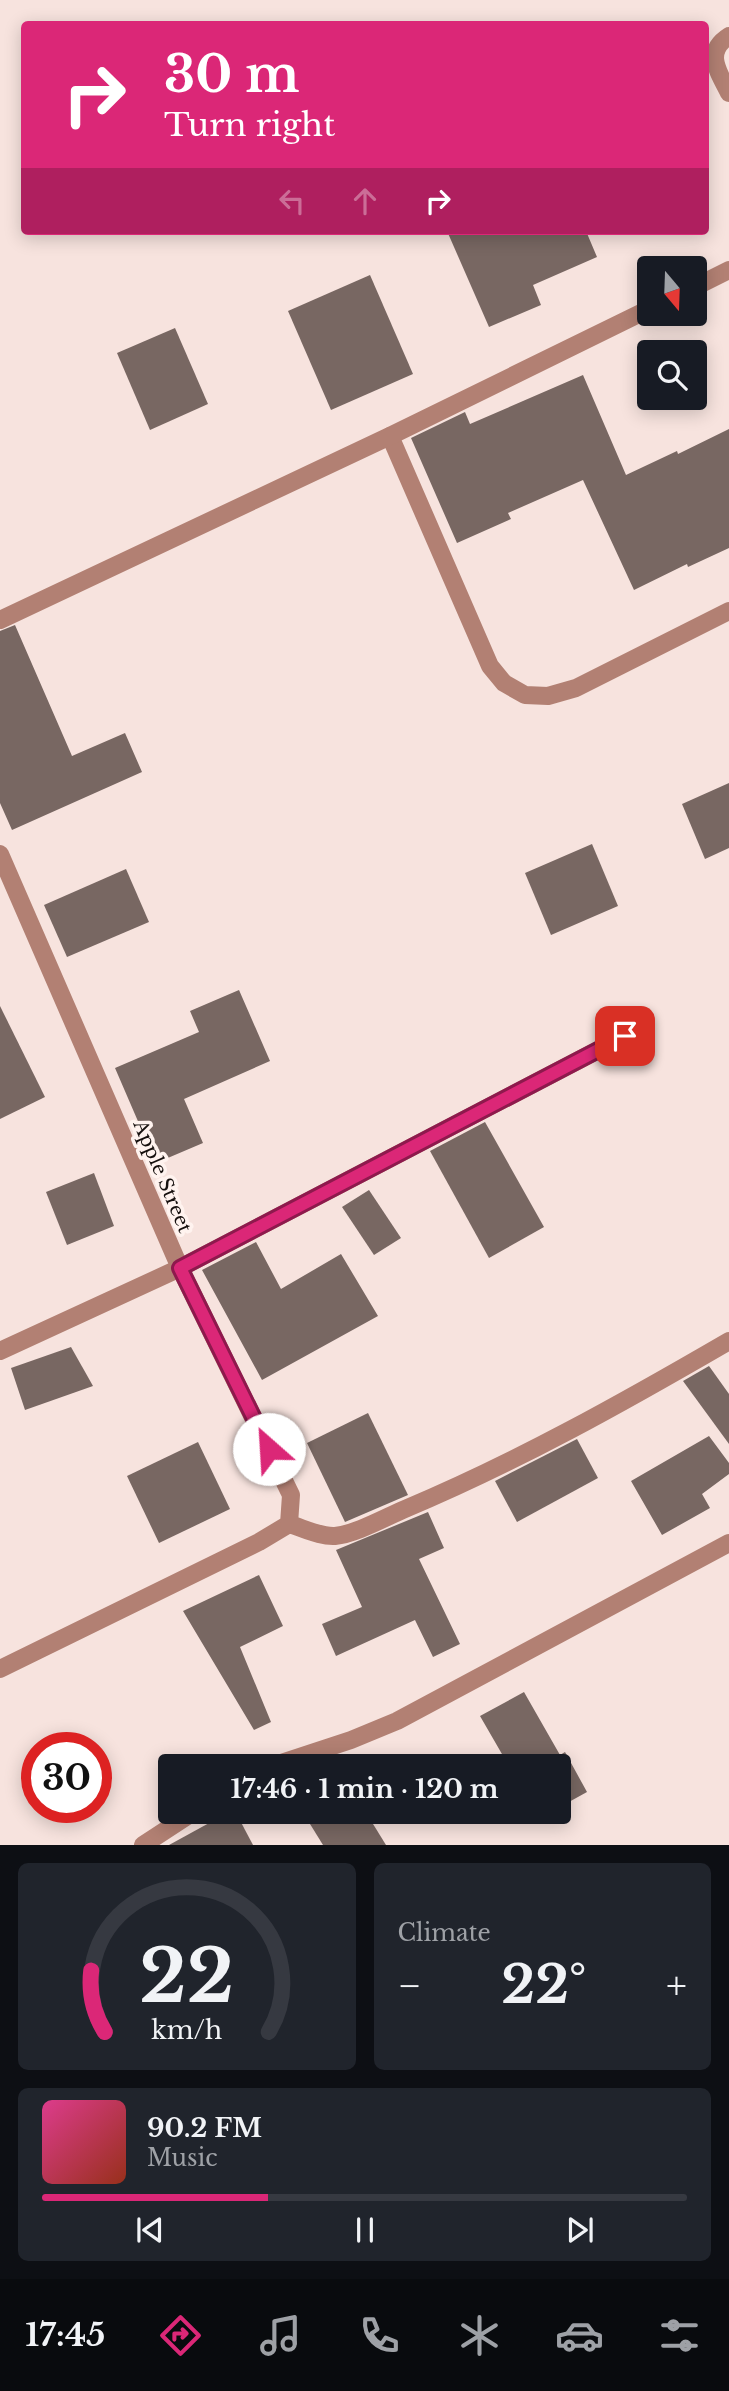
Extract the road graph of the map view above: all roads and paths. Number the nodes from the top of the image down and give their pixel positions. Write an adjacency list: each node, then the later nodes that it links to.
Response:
1 (729, 36): 2 (street)
2 (729, 93)
3 (729, 270): 4 (street)
4 (707, 281)
5 (637, 315): 6 (street)
6 (390, 436): 7 (street); 8 (street)
7 (729, 611)
8 (0, 620)
9 (0, 854): 11 (street, Apple Street)
10 (625, 1036): 11 (street)
11 (180, 1268): 13 (street); 14 (street, Apple Street)
12 (729, 1341): 14 (street)
13 (0, 1351)
14 (289, 1524): 16 (street)
15 (729, 1543): 17 (street)
16 (0, 1669)
17 (308, 1754)
18 (175, 1824): 19 (street)
19 (143, 1845)

